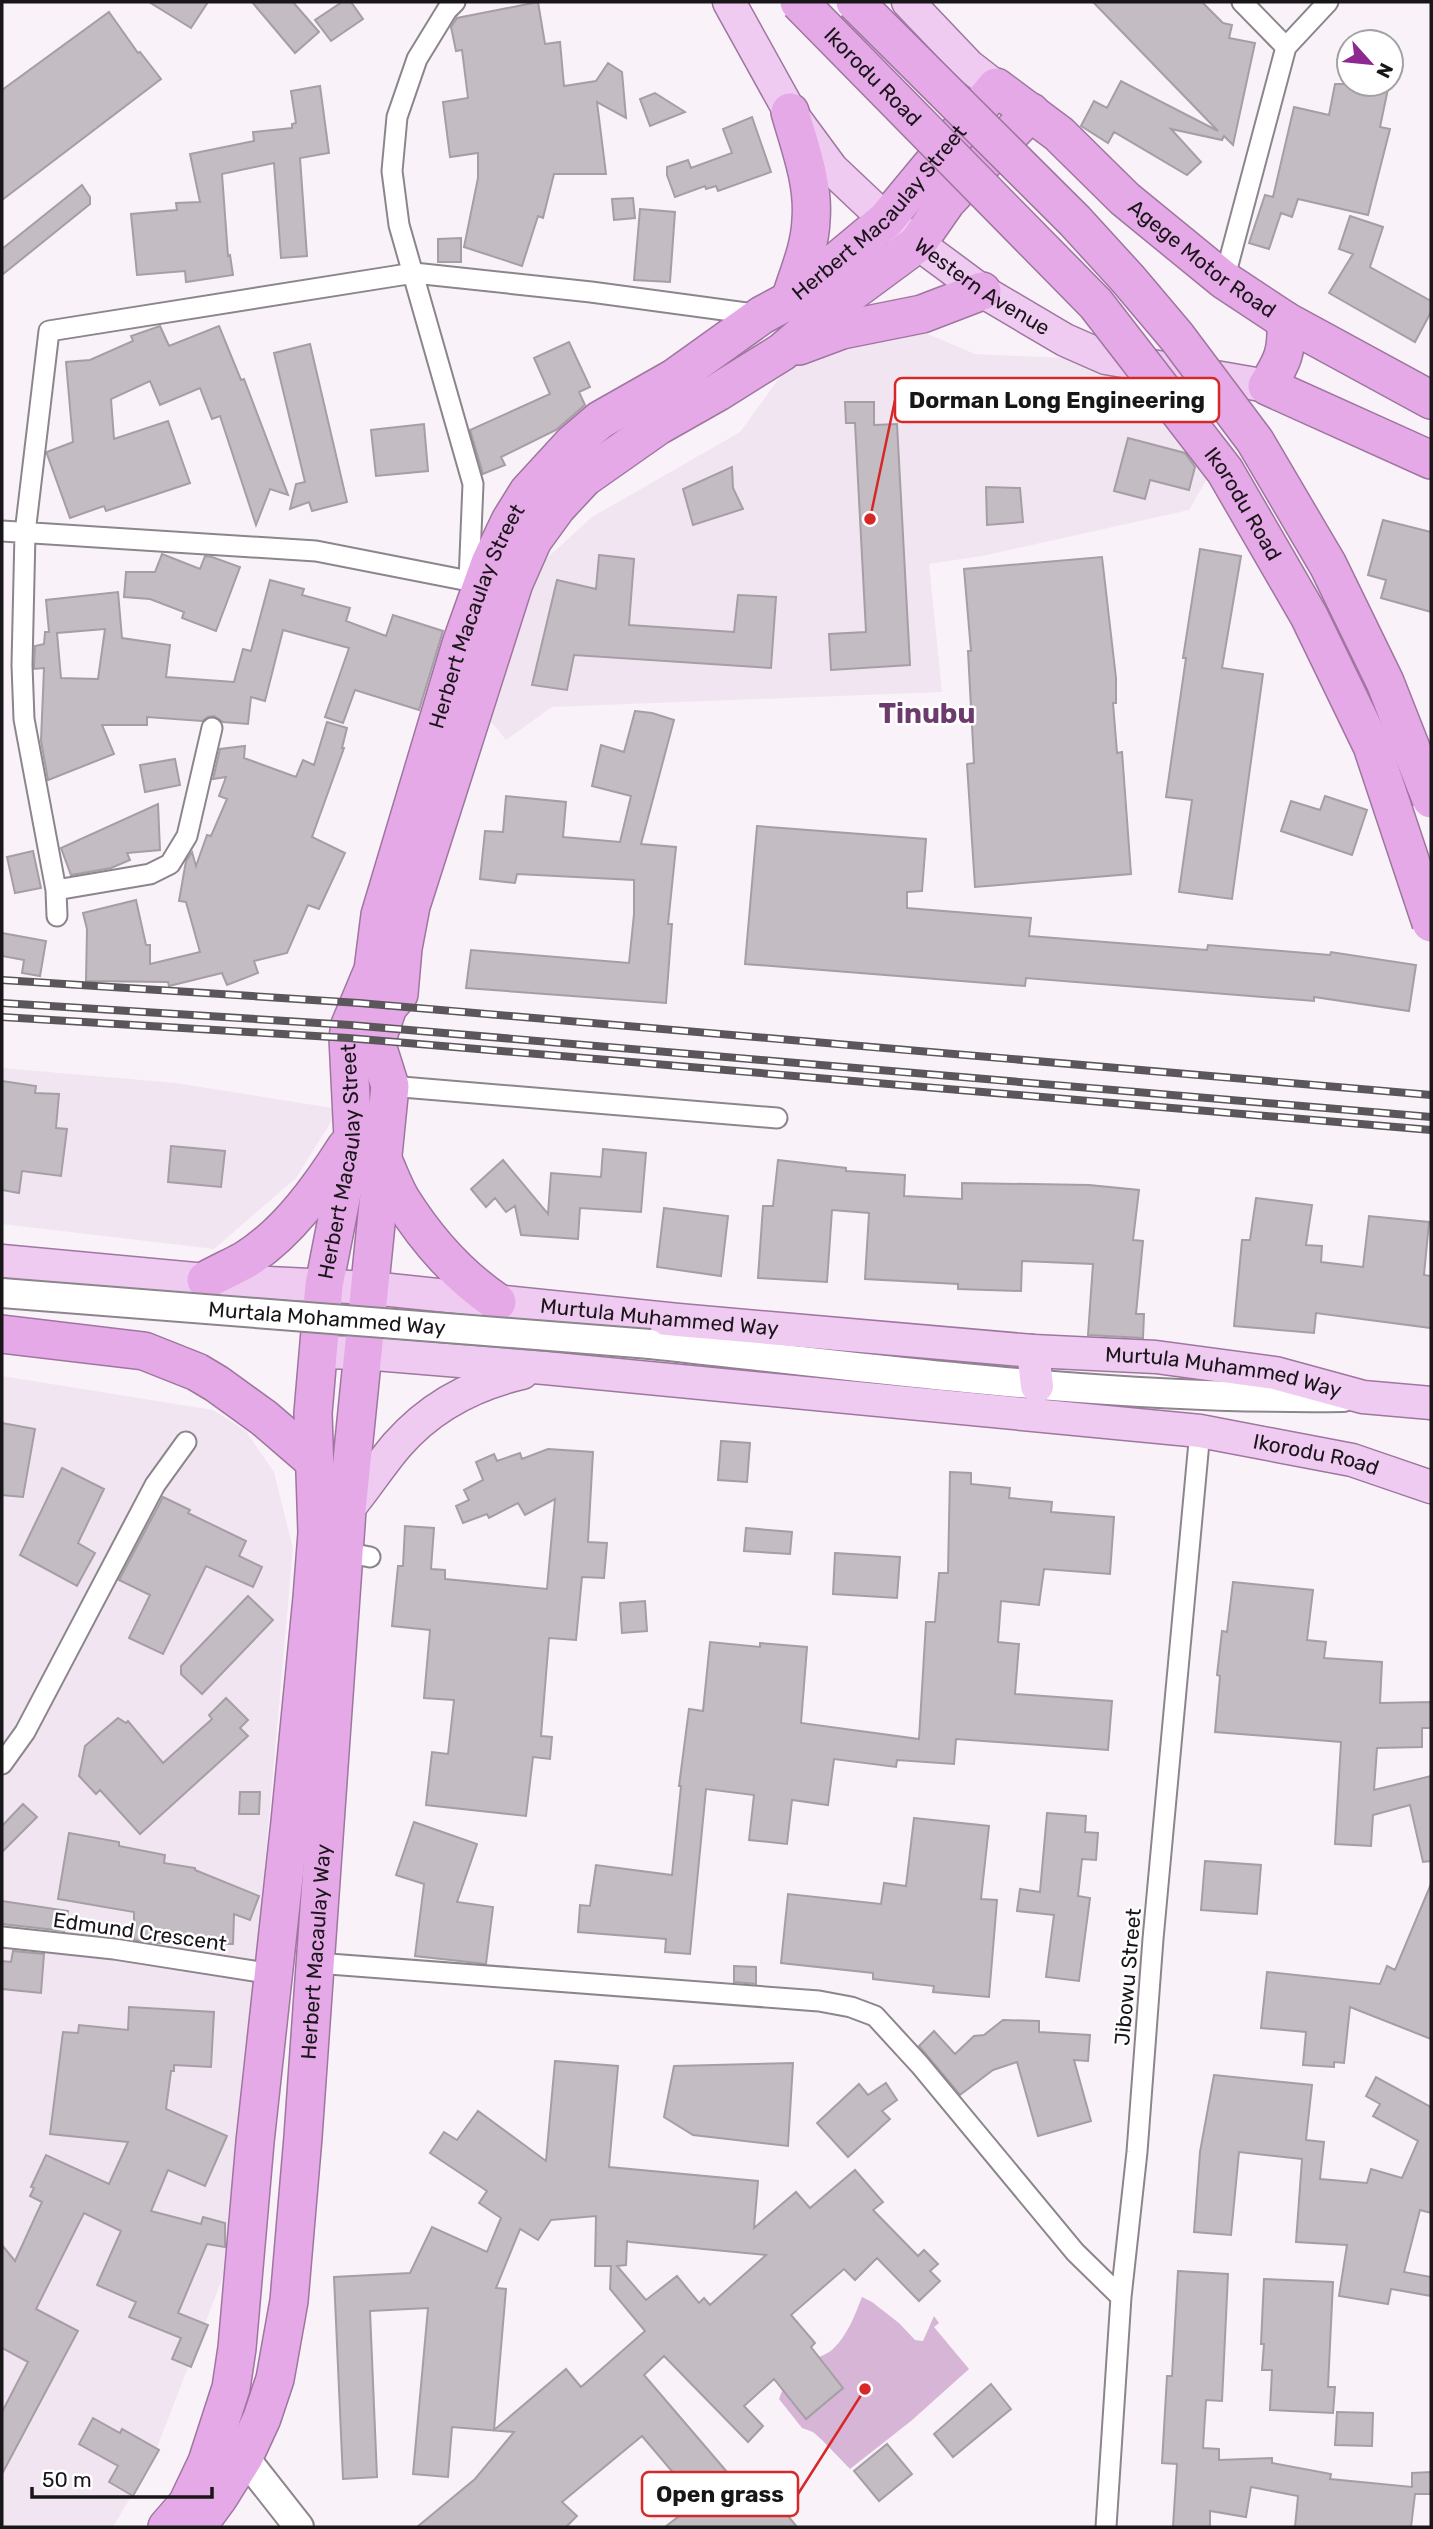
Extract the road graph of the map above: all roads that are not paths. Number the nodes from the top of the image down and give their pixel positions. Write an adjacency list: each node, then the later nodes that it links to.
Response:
1 (455, 2): 14 (street)
2 (729, 2): 10 (main road, Western Avenue)
3 (799, 2): 30 (highway, Ikorodu Road, bridge)
4 (855, 2): 27 (highway, Ikorodu Road, bridge)
5 (908, 2): 9 (main road)
6 (1242, 2): 8 (street)
7 (1328, 2): 8 (street)
8 (1286, 47): 15 (street)
9 (996, 87): 11 (highway, Agege Motor Road); 12 (highway, Herbert Macaulay Street)
10 (790, 112): 12 (main road, Western Avenue); 17 (highway)
11 (1031, 112): 13 (highway, Herbert Macaulay Street); 15 (highway, Agege Motor Road)
12 (886, 220): 13 (main road, Western Avenue); 17 (highway, Herbert Macaulay Street)
13 (916, 244): 16 (main road, Western Avenue); 19 (highway, Herbert Macaulay Street)
14 (414, 273): 17 (street); 24 (street); 25 (street)
15 (1224, 280): 18 (highway, Agege Motor Road)
16 (982, 291): 19 (highway); 20 (main road, Western Avenue)
17 (776, 307): 25 (highway, Herbert Macaulay Street)
18 (1286, 321): 20 (highway); 21 (highway, Agege Motor Road)
19 (782, 352): 31 (highway, Herbert Macaulay Street)
20 (1267, 386): 22 (highway)
21 (1431, 400)
22 (1431, 460)
23 (2, 531): 24 (street)
24 (25, 533): 25 (street); 28 (street)
25 (473, 592): 33 (highway, Herbert Macaulay Street)
26 (212, 728): 28 (street)
27 (1431, 799)
28 (56, 890): 29 (street)
29 (57, 916)
30 (1431, 923)
31 (390, 1086): 32 (street); 34 (highway, Herbert Macaulay Street)
32 (777, 1118)
33 (353, 1138): 36 (highway); 37 (highway, Herbert Macaulay Street)
34 (382, 1159): 38 (highway, Herbert Macaulay Street); 40 (highway)
35 (2, 1261): 36 (main road, Murtula Muhammed Way)
36 (206, 1280): 37 (main road, Murtula Muhammed Way)
37 (324, 1285): 38 (main road, Murtula Muhammed Way); 44 (highway, Herbert Macaulay Street)
38 (371, 1288): 40 (main road, Murtula Muhammed Way); 45 (highway, Herbert Macaulay Street)
39 (2, 1293): 42 (main road, Murtala Mohammed Way, bridge)
40 (497, 1302): 43 (main road, Murtula Muhammed Way)
41 (2, 1334): 52 (highway)
42 (650, 1344): 47 (main road, Murtula Muhammed Way)
43 (1033, 1350): 47 (main road); 48 (main road, Murtula Muhammed Way)
44 (318, 1352): 45 (main road); 52 (highway, Herbert Macaulay Way)
45 (363, 1353): 46 (main road); 54 (highway, Herbert Macaulay Way)
46 (545, 1368): 50 (main road); 54 (main road)
47 (1037, 1387): 48 (main road, Murtula Muhammed Way)
48 (1363, 1397): 49 (main road)
49 (1431, 1403)
50 (1200, 1431): 53 (main road, Ikorodu Road); 59 (street, Jibowu Street)
51 (186, 1442): 55 (street)
52 (314, 1461): 58 (highway, Herbert Macaulay Way)
53 (1431, 1487)
54 (346, 1510): 57 (highway, Herbert Macaulay Way)
55 (2, 1764)
56 (2, 1937): 58 (street, Edmund Crescent)
57 (316, 1963): 59 (street); 60 (highway, Herbert Macaulay Way)
58 (272, 1975): 61 (highway, Herbert Macaulay Way)
59 (1121, 2297): 64 (street, Jibowu Street)
60 (244, 2457): 62 (highway, Herbert Macaulay Way); 63 (main road)
61 (167, 2527)
62 (197, 2527)
63 (299, 2527)
64 (1106, 2527)

